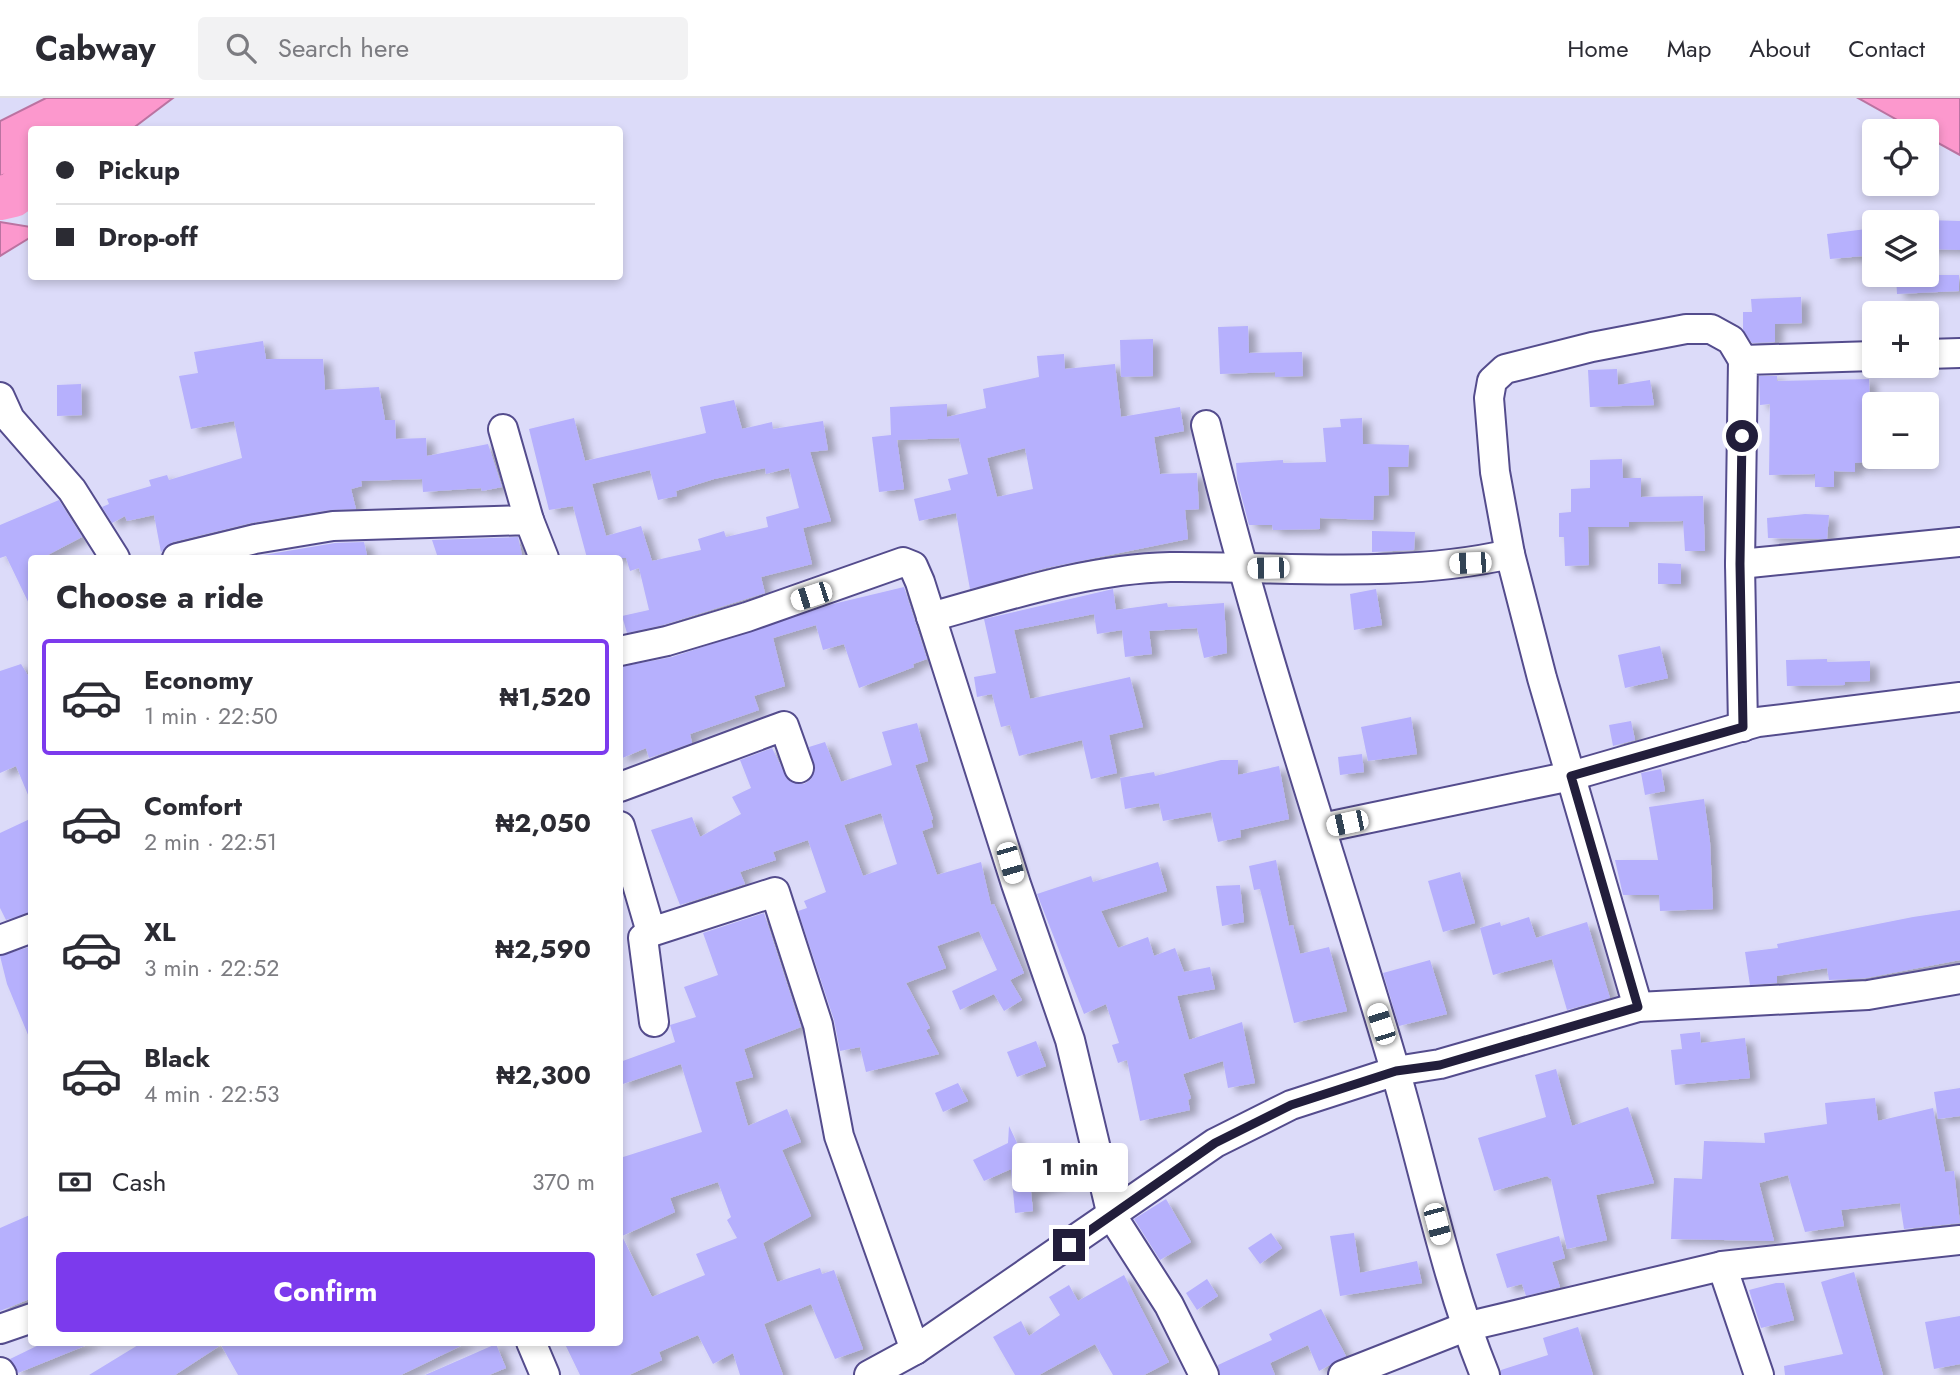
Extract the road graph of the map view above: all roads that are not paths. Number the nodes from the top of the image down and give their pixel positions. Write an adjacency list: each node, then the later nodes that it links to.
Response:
1 (1960, 353): 2 (street)
2 (1939, 354)
3 (1862, 356): 4 (street)
4 (1744, 359): 10 (street); 14 (street)
5 (0, 397): 11 (street)
6 (1206, 425): 15 (street)
7 (503, 429): 8 (street)
8 (529, 520): 12 (street); 13 (street)
9 (1960, 542): 14 (street)
10 (1510, 554): 15 (street); 21 (street)
11 (113, 555)
12 (189, 555)
13 (543, 555)
14 (1740, 564): 19 (street)
15 (1241, 569): 16 (street); 23 (street)
16 (931, 617): 17 (street); 32 (street)
17 (623, 650)
18 (1960, 697): 19 (street)
19 (1743, 727): 21 (street)
20 (799, 768): 22 (street)
21 (1571, 776): 23 (street); 29 (street)
22 (623, 786)
23 (1322, 828): 31 (street)
24 (623, 836): 26 (street)
25 (28, 930): 27 (street)
26 (651, 932): 30 (street); 39 (street)
27 (0, 940)
28 (1960, 979): 29 (street)
29 (1638, 1007): 31 (street)
30 (654, 1022)
31 (1396, 1071): 32 (street); 36 (street)
32 (1112, 1216): 39 (street); 42 (street)
33 (1960, 1240): 34 (street)
34 (1722, 1266): 36 (street); 45 (street)
35 (28, 1319): 37 (street)
36 (1465, 1327): 43 (street); 44 (street)
37 (0, 1329)
38 (532, 1346): 40 (street)
39 (915, 1350): 41 (street)
40 (538, 1373)
41 (869, 1375)
42 (1204, 1375)
43 (1343, 1375)
44 (1485, 1375)
45 (1759, 1375)

